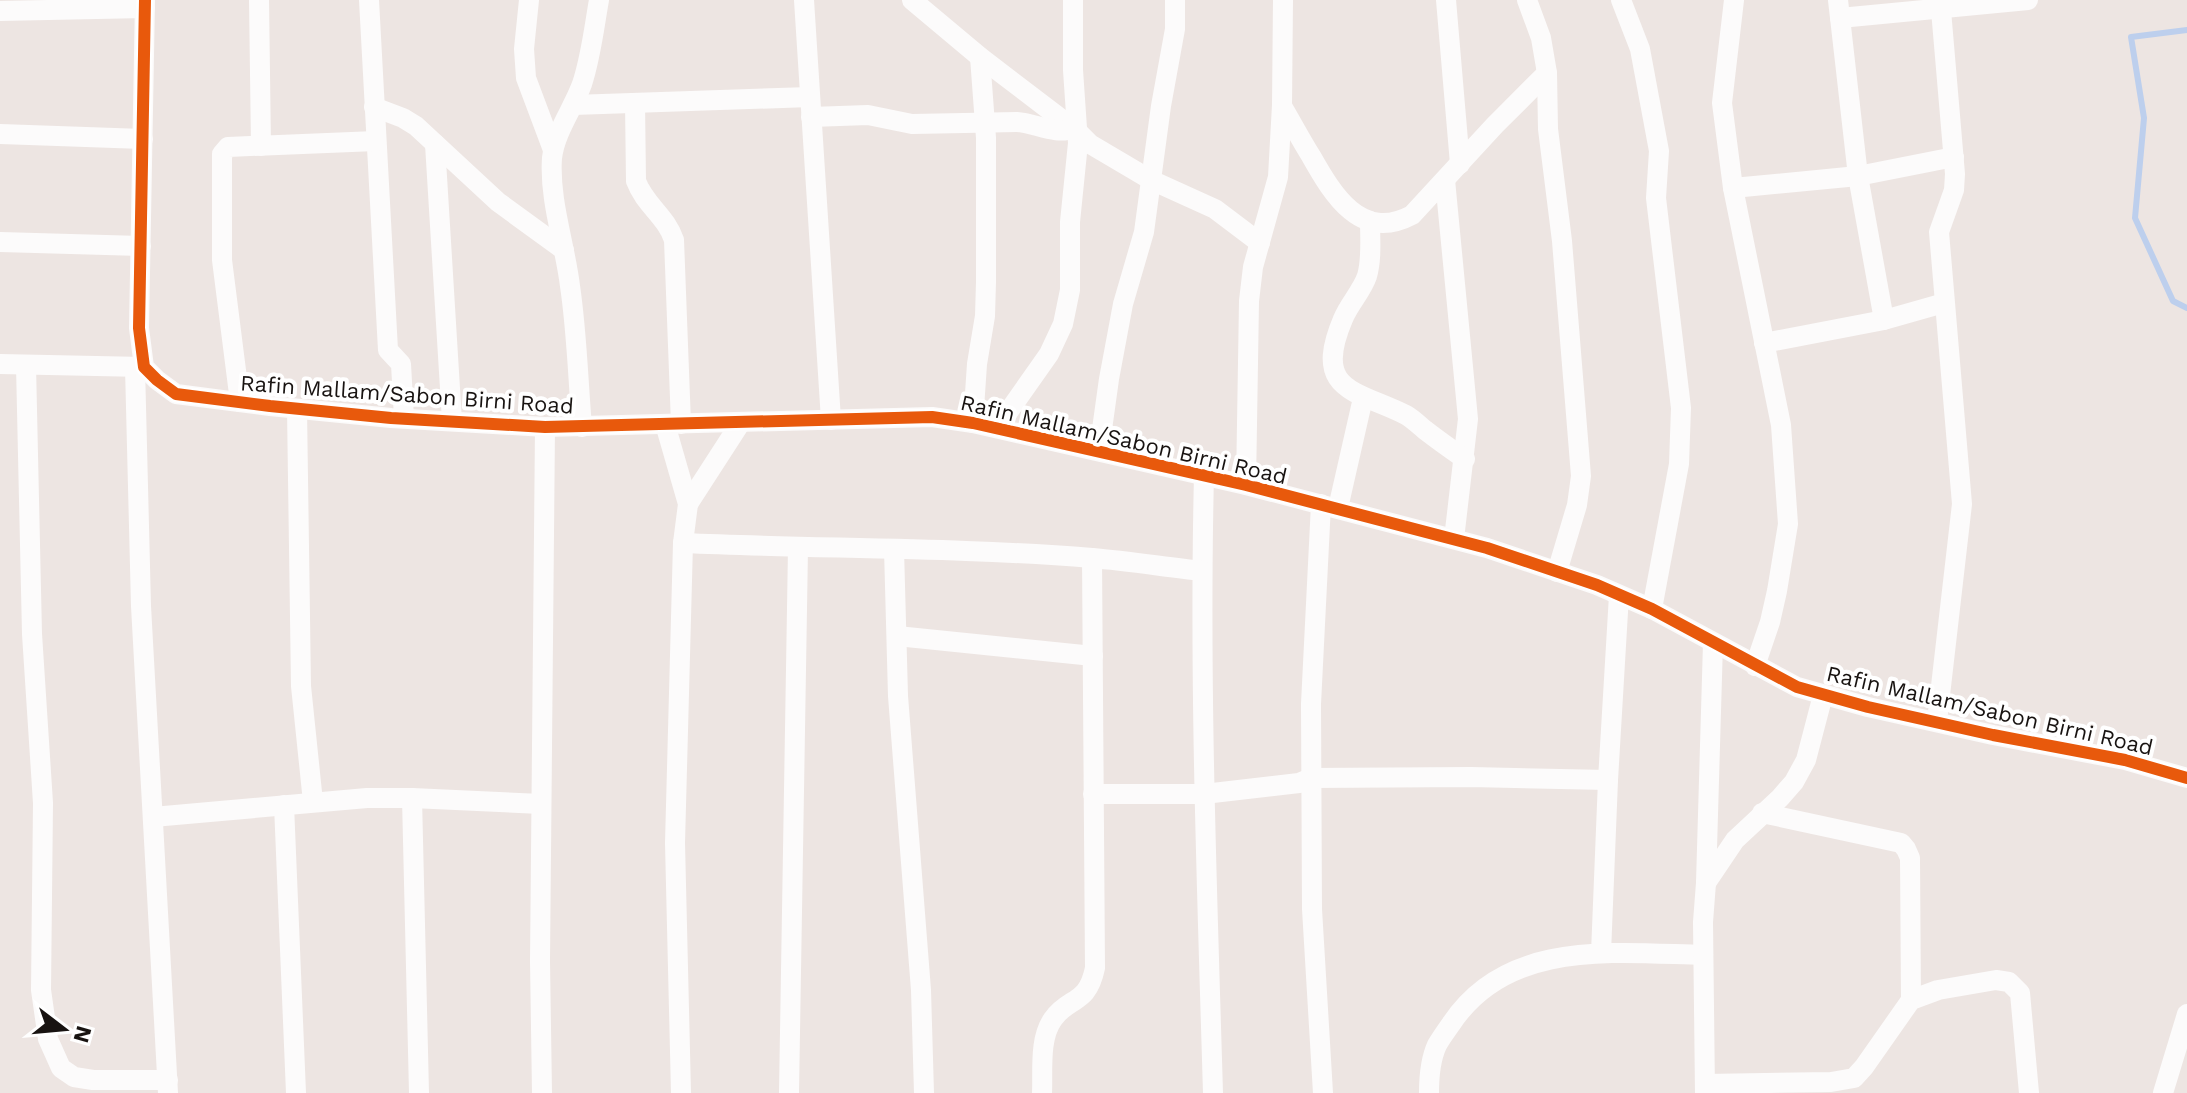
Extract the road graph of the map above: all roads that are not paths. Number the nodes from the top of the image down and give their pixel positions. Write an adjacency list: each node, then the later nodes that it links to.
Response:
1 (259, 0): 32 (street)
2 (369, 0): 24 (street)
3 (529, 0): 33 (street)
4 (599, 0): 22 (street)
5 (804, 0): 25 (street)
6 (912, 0): 19 (street)
7 (1073, 0): 27 (street)
8 (1175, 0): 37 (street)
9 (1283, 0): 23 (street)
10 (1446, 0): 35 (street)
11 (1527, 0): 20 (street)
12 (1621, 0): 77 (street)
13 (1734, 0): 39 (street)
14 (2028, 0): 17 (street)
15 (145, 4): 18 (street); 29 (street)
16 (1839, 9): 17 (street); 36 (street)
17 (1941, 10): 34 (street)
18 (0, 11)
19 (980, 57): 26 (street); 27 (street)
20 (1547, 73): 35 (street); 75 (street)
21 (635, 103): 22 (street); 25 (street); 59 (street)
22 (573, 105): 33 (street)
23 (1282, 105): 40 (street); 42 (street)
24 (374, 107): 30 (street); 31 (street)
25 (811, 107): 26 (street); 55 (street)
26 (985, 123): 27 (street); 58 (street)
27 (1075, 129): 37 (street); 62 (street)
28 (0, 134): 29 (street)
29 (143, 139): 43 (street)
30 (376, 141): 32 (street); 54 (street)
31 (435, 144): 44 (street); 56 (street)
32 (261, 146): 52 (street)
33 (553, 150): 44 (street)
34 (1954, 157): 36 (street); 45 (street)
35 (1460, 164): 38 (street)
36 (1858, 176): 39 (street); 46 (street)
37 (1151, 180): 42 (street); 63 (street)
38 (1445, 180): 40 (street); 64 (street)
39 (1733, 188): 47 (street)
40 (1370, 221): 51 (street)
41 (0, 242): 43 (street)
42 (1260, 243): 66 (street)
43 (141, 246): 50 (street)
44 (564, 250): 61 (street)
45 (1944, 303): 46 (street); 83 (street)
46 (1884, 320): 47 (street)
47 (1764, 343): 81 (street)
48 (0, 364): 49 (street)
49 (26, 365): 50 (street); 100 (street)
50 (140, 367): 52 (street, Rafin Mallam/Sabon Birni Road); 94 (street)
51 (1363, 398): 64 (street); 68 (street)
52 (240, 402): 53 (street, Rafin Mallam/Sabon Birni Road)
53 (297, 409): 54 (street, Rafin Mallam/Sabon Birni Road); 90 (street)
54 (404, 418): 56 (street, Rafin Mallam/Sabon Birni Road)
55 (831, 420): 57 (street, Rafin Mallam/Sabon Birni Road); 58 (street, Rafin Mallam/Sabon Birni Road)
56 (452, 421): 60 (street, Rafin Mallam/Sabon Birni Road)
57 (741, 422): 59 (street, Rafin Mallam/Sabon Birni Road); 67 (street)
58 (973, 423): 62 (street, Rafin Mallam/Sabon Birni Road)
59 (673, 424): 61 (street, Rafin Mallam/Sabon Birni Road); 67 (street)
60 (545, 427): 61 (street, Rafin Mallam/Sabon Birni Road); 91 (street)
61 (582, 427)
62 (997, 428): 63 (street, Rafin Mallam/Sabon Birni Road)
63 (1099, 451): 65 (street, Rafin Mallam/Sabon Birni Road)
64 (1465, 459): 69 (street)
65 (1204, 475): 66 (street, Rafin Mallam/Sabon Birni Road); 74 (street)
66 (1246, 485): 68 (street, Rafin Mallam/Sabon Birni Road)
67 (688, 504): 70 (street)
68 (1330, 506): 69 (street, Rafin Mallam/Sabon Birni Road); 84 (street)
69 (1454, 539): 75 (street, Rafin Mallam/Sabon Birni Road)
70 (683, 543): 71 (street); 105 (street)
71 (798, 548): 72 (street); 106 (street)
72 (894, 549): 73 (street); 78 (street)
73 (1092, 558): 74 (street); 80 (street)
74 (1202, 571): 88 (street)
75 (1557, 572): 76 (street, Rafin Mallam/Sabon Birni Road)
76 (1619, 595): 77 (street, Rafin Mallam/Sabon Birni Road); 86 (street)
77 (1652, 609): 79 (street, Rafin Mallam/Sabon Birni Road)
78 (897, 636): 80 (street); 107 (street)
79 (1713, 643): 81 (street, Rafin Mallam/Sabon Birni Road); 95 (street)
80 (1093, 656): 87 (street)
81 (1755, 666): 82 (street, Rafin Mallam/Sabon Birni Road)
82 (1823, 695): 83 (street, Rafin Mallam/Sabon Birni Road); 93 (street)
83 (1937, 721): 85 (street, Rafin Mallam/Sabon Birni Road)
84 (1311, 778): 86 (street); 88 (street); 110 (street)
85 (2187, 778)
86 (1608, 780): 96 (street)
87 (1093, 794): 88 (street); 108 (street)
88 (1204, 794): 109 (street)
89 (412, 798): 90 (street); 91 (street); 103 (street)
90 (313, 802): 92 (street)
91 (541, 804): 104 (street)
92 (284, 805): 94 (street); 102 (street)
93 (1762, 813): 95 (street); 98 (street)
94 (153, 817): 100 (street)
95 (1706, 883): 97 (street)
96 (1601, 953): 97 (street); 111 (street)
97 (1703, 955): 101 (street)
98 (1911, 1000): 101 (street); 112 (street)
99 (2187, 1014): 113 (street)
100 (168, 1087)
101 (1705, 1088)
102 (296, 1093)
103 (419, 1093)
104 (542, 1093)
105 (681, 1093)
106 (789, 1093)
107 (924, 1093)
108 (1042, 1093)
109 (1213, 1093)
110 (1323, 1093)
111 (1429, 1093)
112 (2029, 1093)
113 (2163, 1093)

